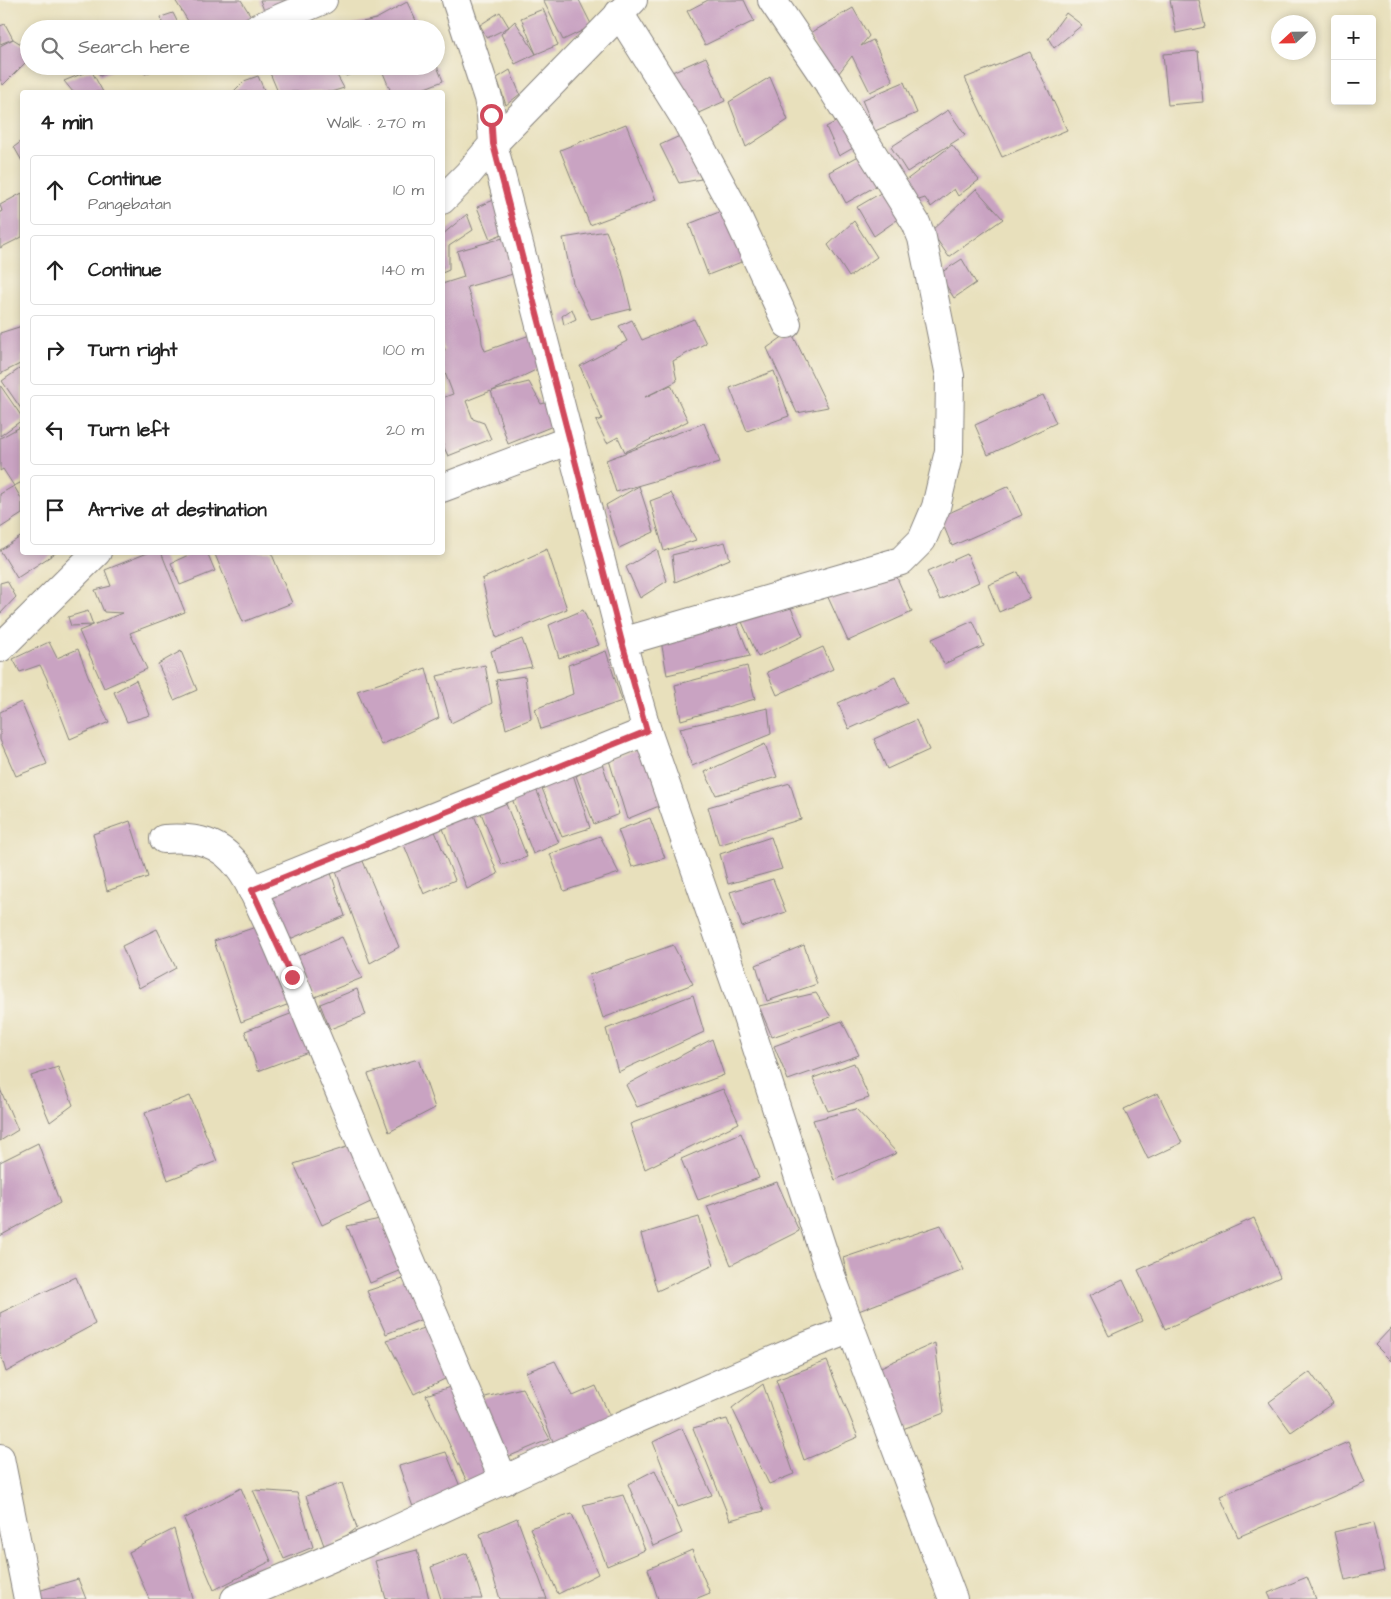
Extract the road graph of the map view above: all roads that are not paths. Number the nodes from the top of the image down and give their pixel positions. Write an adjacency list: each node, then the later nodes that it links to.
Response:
1 (323, 0): 5 (street)
2 (456, 0): 6 (street)
3 (772, 0): 12 (street)
4 (626, 6): 6 (street); 8 (street)
5 (276, 20)
6 (493, 144): 7 (street); 9 (street)
7 (445, 197)
8 (787, 324)
9 (570, 440): 10 (street); 12 (street)
10 (445, 487)
11 (94, 555): 13 (street)
12 (622, 642): 14 (street)
13 (0, 648)
14 (647, 731): 16 (street); 17 (street)
15 (164, 839): 16 (street)
16 (252, 890): 19 (street)
17 (851, 1329): 19 (street); 22 (street)
18 (0, 1458): 20 (street)
19 (504, 1481): 21 (street)
20 (28, 1599)
21 (235, 1599)
22 (953, 1599)

